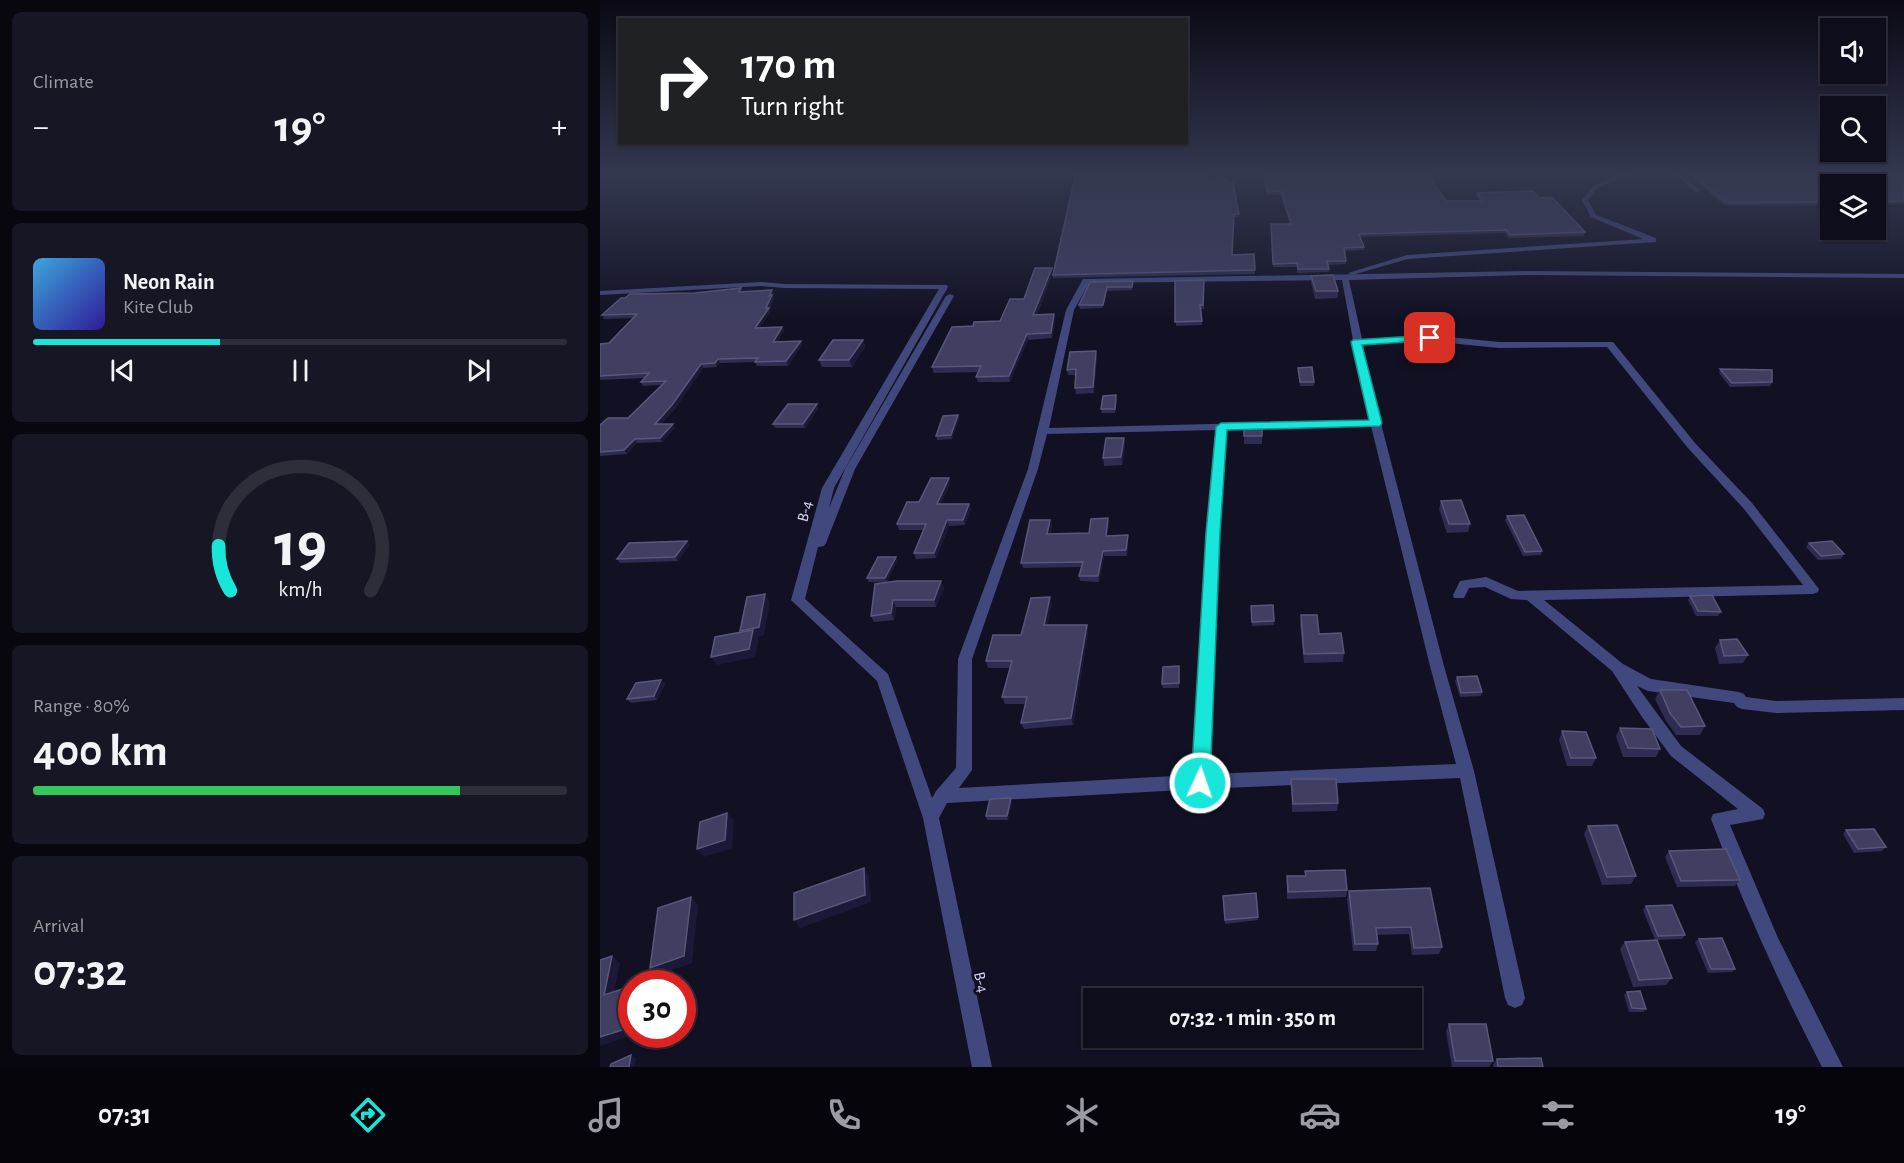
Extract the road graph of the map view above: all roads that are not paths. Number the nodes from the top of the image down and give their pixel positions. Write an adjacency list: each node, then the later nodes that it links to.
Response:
1 (1607, 222): 4 (street)
2 (1904, 276): 3 (street)
3 (1345, 278): 4 (street); 7 (street)
4 (1235, 279): 10 (street)
5 (600, 293): 13 (street, B-4)
6 (950, 296): 13 (street)
7 (1356, 342): 8 (street); 12 (street)
8 (1376, 423): 9 (street); 16 (street)
9 (1221, 427): 10 (street); 17 (street)
10 (1043, 431): 18 (street)
11 (1459, 595): 12 (street)
12 (1530, 596): 14 (street)
13 (798, 600): 19 (street, B-4)
14 (1617, 667): 15 (street); 22 (street)
15 (1904, 704)
16 (1466, 771): 17 (street); 20 (street)
17 (1200, 783): 18 (street)
18 (942, 796): 19 (street)
19 (931, 818): 21 (street, B-4)
20 (1515, 998)
21 (982, 1067)
22 (1833, 1067)

